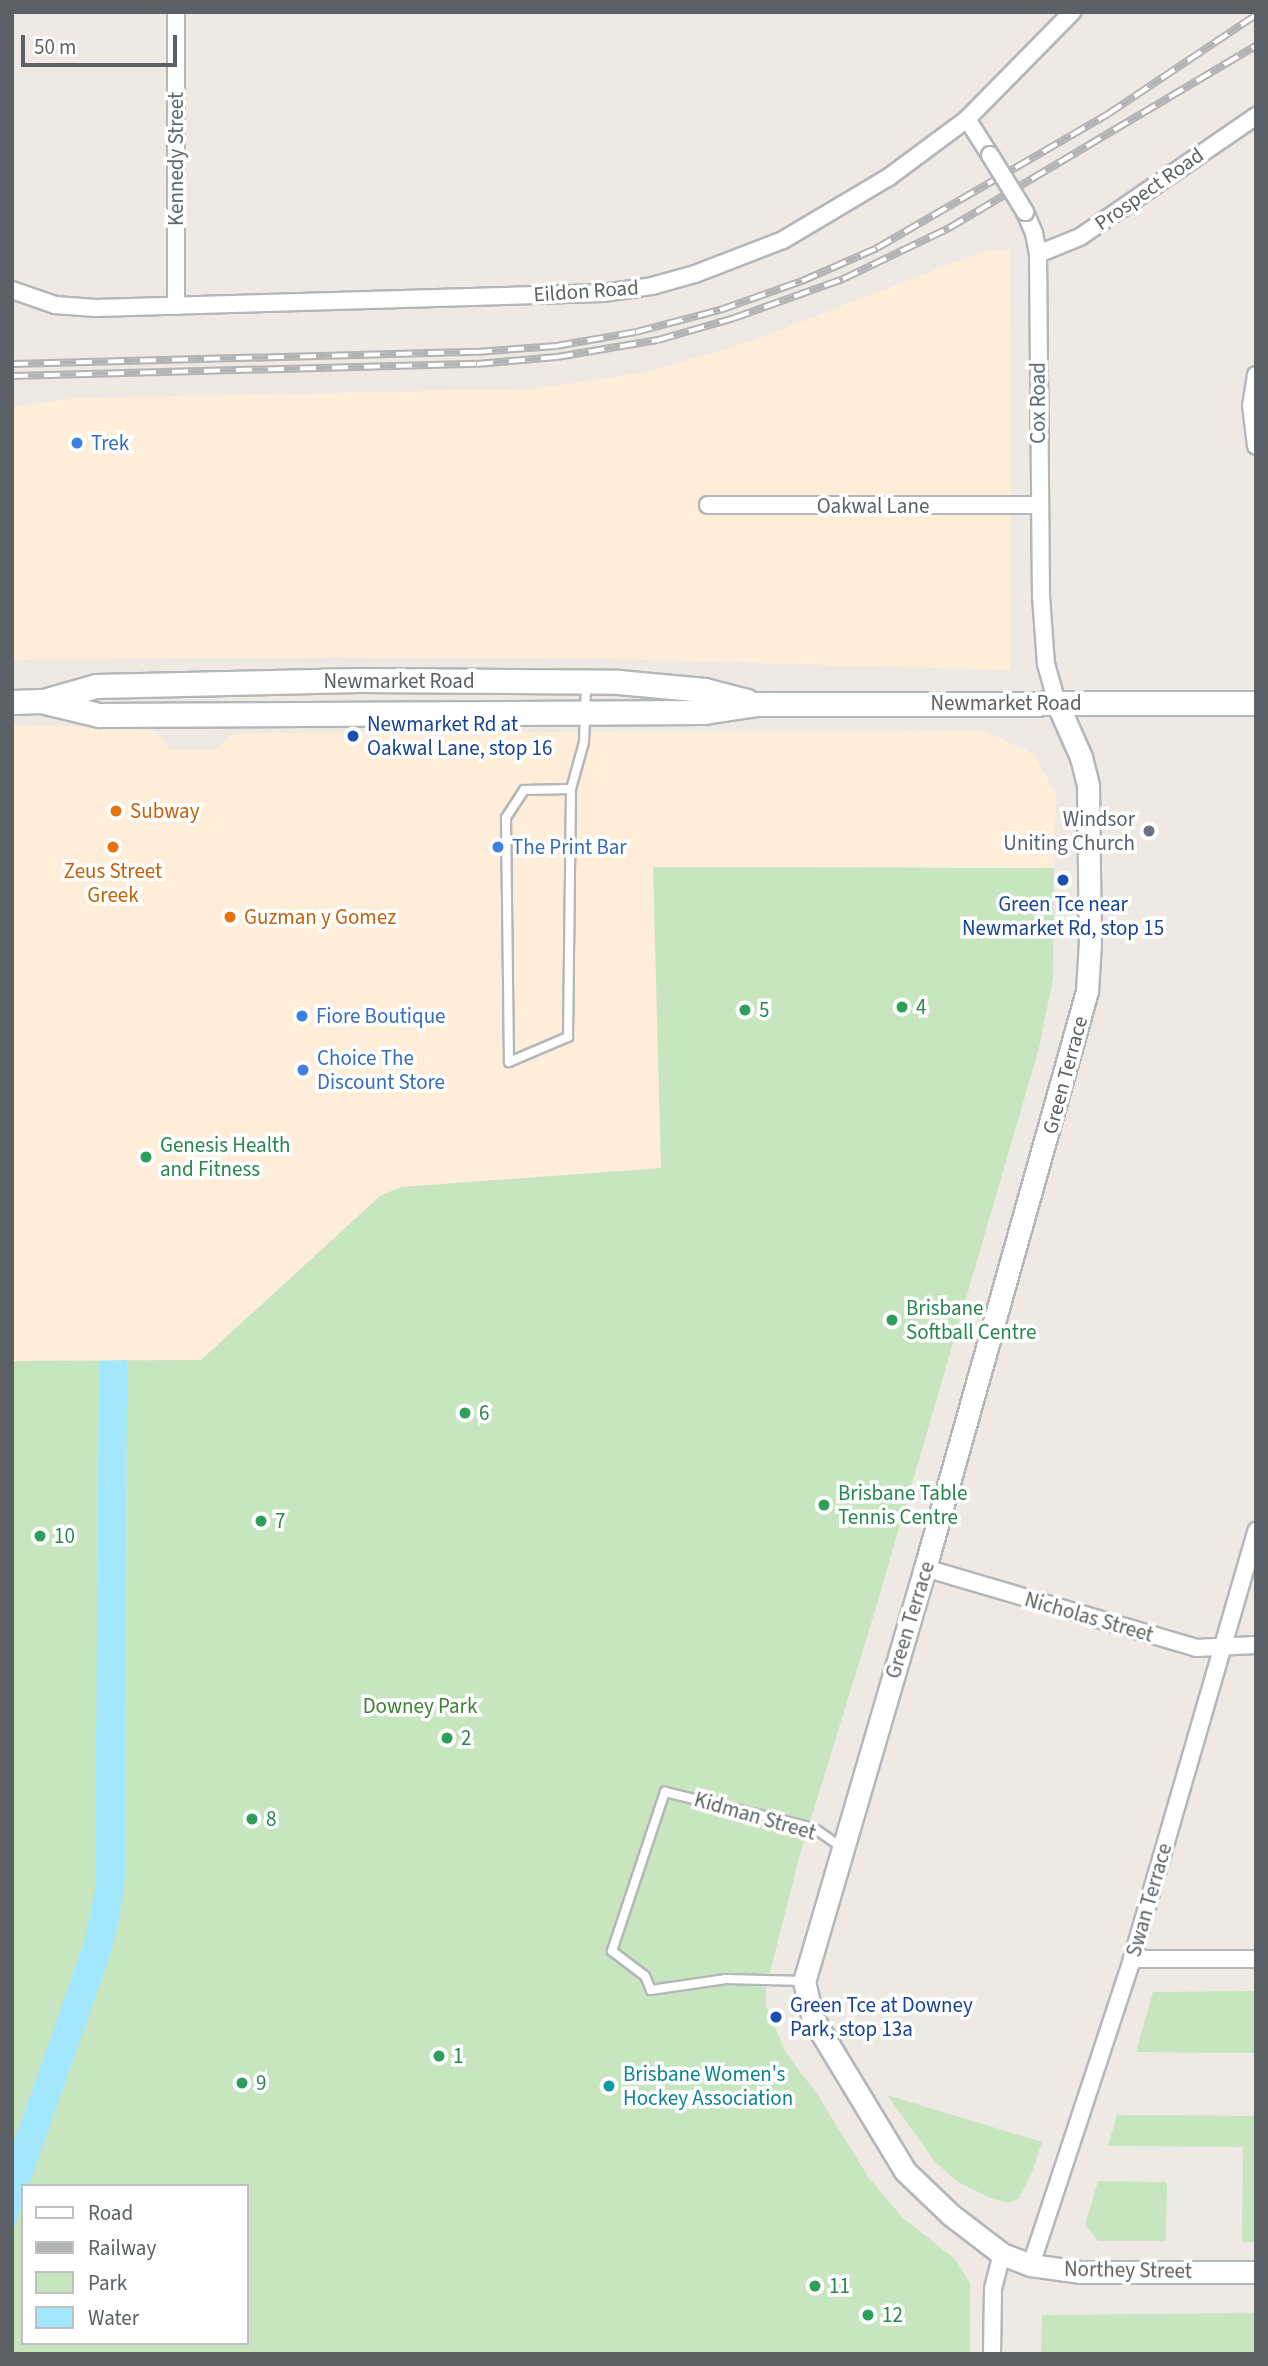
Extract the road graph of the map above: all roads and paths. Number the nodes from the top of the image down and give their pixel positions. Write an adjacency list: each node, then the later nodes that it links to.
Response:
1 (176, 12): 7 (street, Kennedy Street)
2 (1072, 12): 4 (street, Eildon Road)
3 (1256, 116): 5 (street, Prospect Road)
4 (967, 119): 5 (street, Cox Road, bridge); 7 (street, Eildon Road)
5 (1038, 254): 11 (street, Cox Road)
6 (12, 290): 7 (street, Eildon Road)
7 (176, 306)
8 (1256, 375): 9 (street)
9 (1256, 446)
10 (708, 505): 11 (street, Oakwal Lane)
11 (1038, 505): 15 (street, Cox Road)
12 (586, 681): 13 (main road, Newmarket Road); 16 (main road, Newmarket Road); 18 (lane)
13 (41, 701): 14 (main road, Newmarket Road); 18 (main road, Newmarket Road)
14 (12, 702)
15 (1057, 703): 16 (main road, Newmarket Road); 17 (main road, Newmarket Road); 21 (street, Green Terrace)
16 (757, 704): 18 (main road, Newmarket Road)
17 (1256, 704)
18 (585, 713): 19 (lane)
19 (571, 789): 19 (lane)
20 (1256, 1531): 23 (street, Swan Terrace)
21 (925, 1568): 23 (street, Nicholas Street); 24 (street, Green Terrace)
22 (1256, 1645): 23 (street, Nicholas Street)
23 (1222, 1647): 25 (street, Swan Terrace)
24 (841, 1847): 27 (street, Green Terrace); 27 (lane, Kidman Street)
25 (1132, 1959): 26 (street); 29 (street, Swan Terrace)
26 (1256, 1959)
27 (804, 1982): 28 (street, Green Terrace)
28 (1002, 2254): 29 (street, Northey Street); 31 (street)
29 (1031, 2265): 30 (street, Northey Street)
30 (1256, 2272)
31 (992, 2354)

